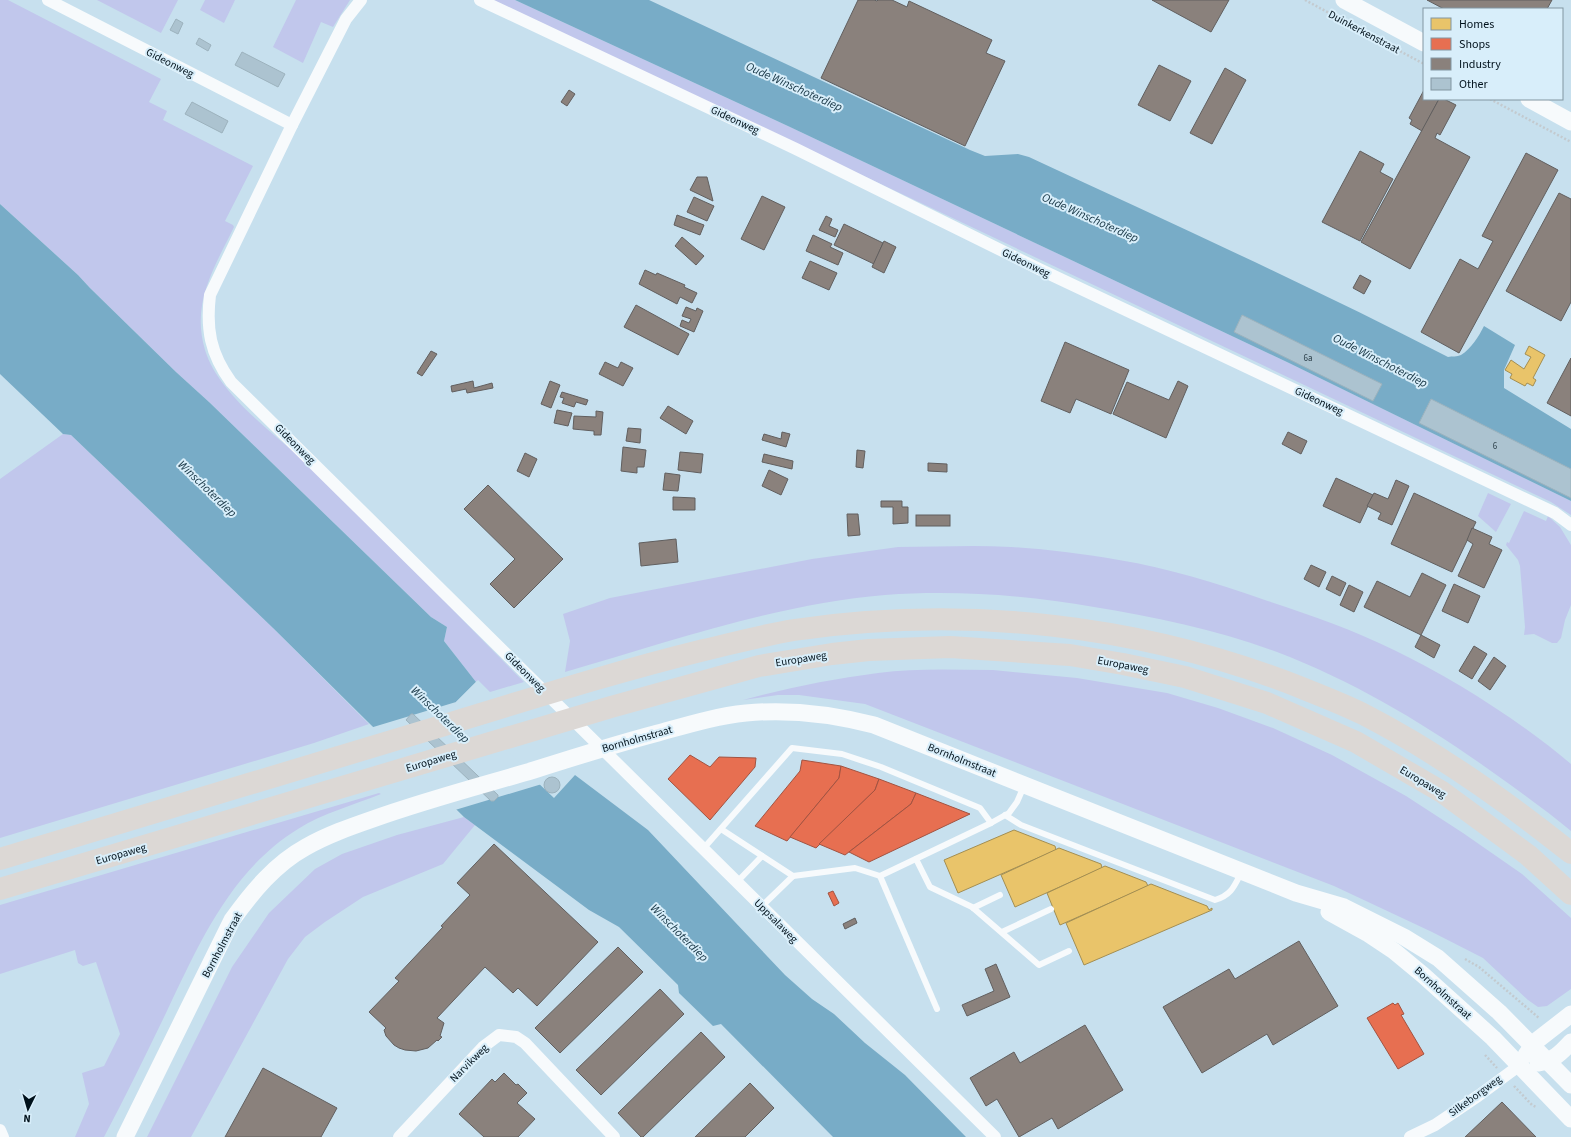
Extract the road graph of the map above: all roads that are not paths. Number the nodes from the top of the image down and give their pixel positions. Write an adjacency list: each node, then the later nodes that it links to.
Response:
1 (48, 0): 8 (street, Gideonweg)
2 (361, 0): 8 (street, Gideonweg)
3 (480, 0): 9 (street, Gideonweg)
4 (1344, 0): 5 (street, Duinkerkenstraat)
5 (1423, 42)
6 (1531, 100): 7 (street)
7 (1571, 122)
8 (292, 125): 10 (street, Gideonweg)
9 (1571, 525)
10 (557, 704): 15 (street, Uppsalaweg)
11 (1025, 785): 12 (lane); 20 (street, Bornholmstraat); 43 (street, Bornholmstraat)
12 (1005, 815): 13 (lane); 20 (lane)
13 (991, 823): 14 (lane); 19 (lane)
14 (721, 829): 15 (lane); 17 (lane)
15 (703, 849): 23 (street, Uppsalaweg)
16 (1571, 853): 18 (highway)
17 (762, 856): 21 (lane); 23 (lane)
18 (0, 859)
19 (916, 859): 22 (lane); 29 (lane)
20 (1242, 871): 25 (street, Bornholmstraat)
21 (793, 876): 22 (lane); 28 (lane)
22 (880, 876): 33 (lane)
23 (736, 882): 28 (street, Uppsalaweg)
24 (0, 890): 26 (highway, Europaweg)
25 (1296, 893): 36 (street, Bornholmstraat); 38 (street, Bornholmstraat)
26 (1571, 894)
27 (1000, 896): 29 (lane)
28 (761, 907): 46 (street, Uppsalaweg)
29 (973, 908): 31 (lane)
30 (1051, 909): 31 (lane)
31 (1002, 932): 32 (lane)
32 (1069, 951)
33 (937, 1008)
34 (1571, 1014): 36 (street, Silkeborgweg)
35 (1571, 1042): 37 (street)
36 (1532, 1046): 37 (street, Bornholmstraat); 38 (street, Silkeborgweg)
37 (1548, 1062): 38 (street); 39 (street, Bornholmstraat)
38 (1520, 1066): 40 (street, Bornholmstraat); 47 (street, Silkeborgweg)
39 (1571, 1085)
40 (1571, 1119)
41 (0, 1130): 42 (street)
42 (3, 1137)
43 (125, 1137)
44 (399, 1137): 45 (street, Narvikweg)
45 (614, 1137)
46 (995, 1137)
47 (1410, 1137)

